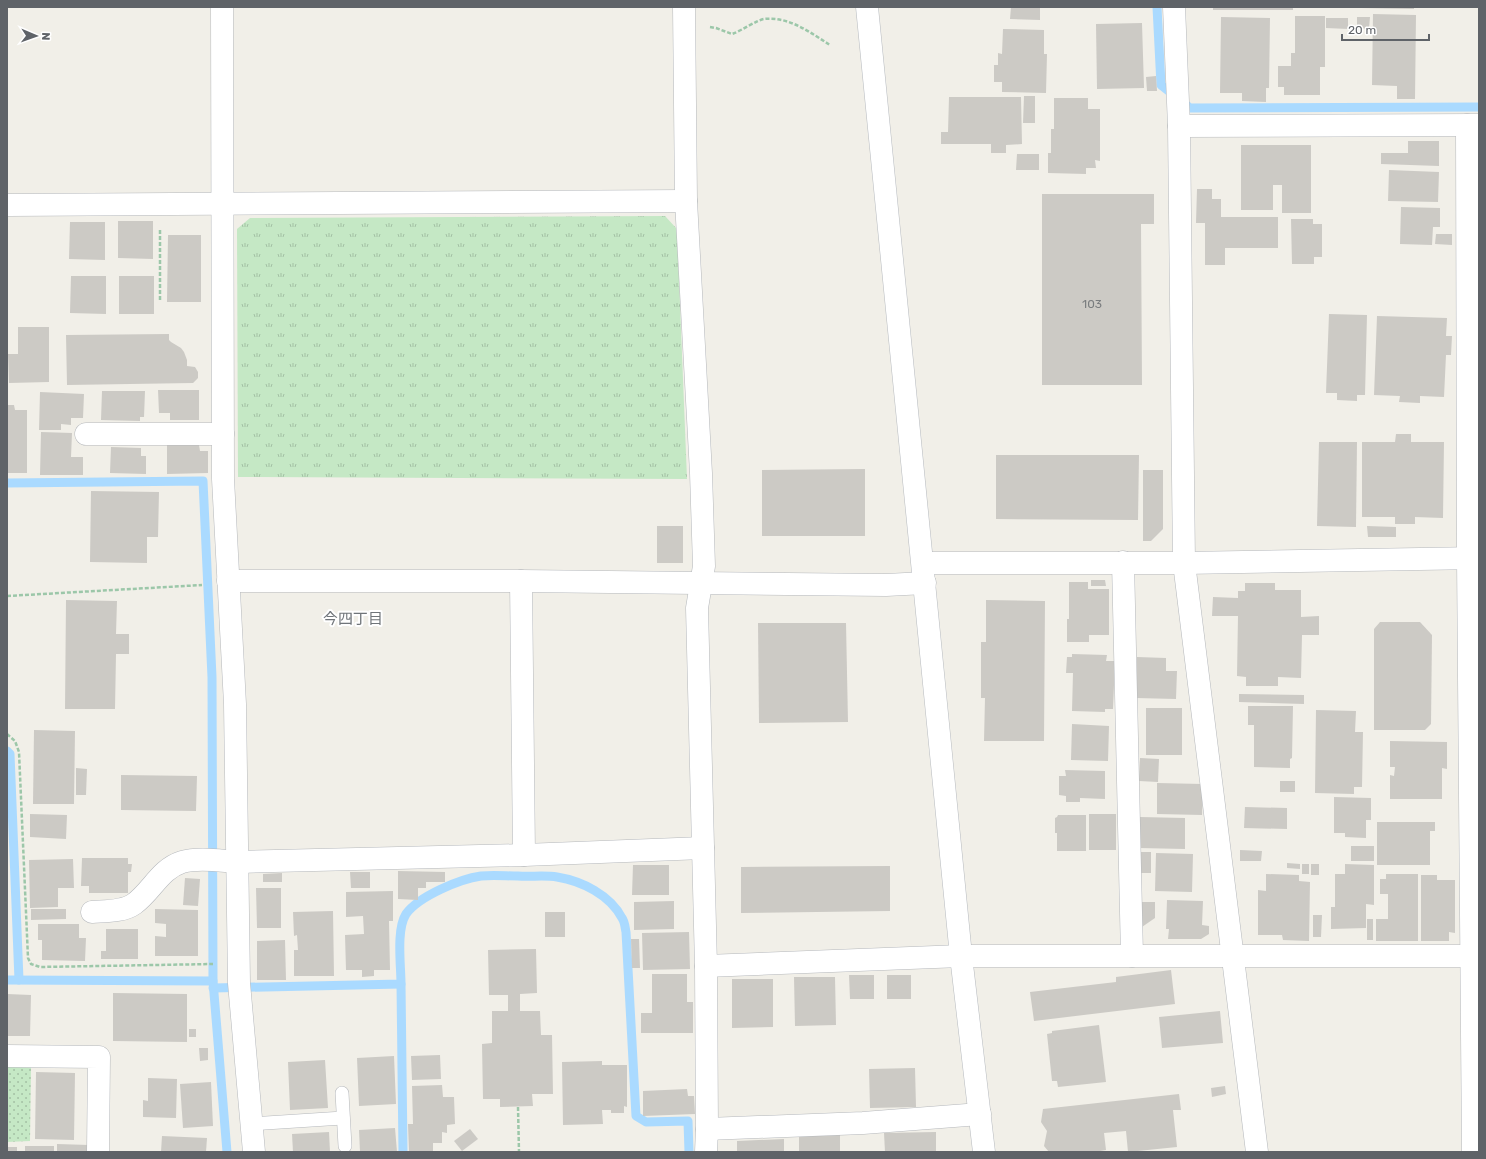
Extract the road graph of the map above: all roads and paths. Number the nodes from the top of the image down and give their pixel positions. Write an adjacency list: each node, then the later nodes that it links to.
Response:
1 (222, 7): 11 (street)
2 (867, 7): 18 (street)
3 (1174, 7): 6 (street)
4 (684, 17): 5 (path); 8 (street)
5 (830, 45)
6 (1178, 109): 7 (street); 17 (street)
7 (1473, 125): 15 (street)
8 (686, 201): 11 (street); 21 (street)
9 (7, 205): 10 (street)
10 (160, 205): 11 (street); 12 (path)
11 (222, 205): 14 (street)
12 (160, 300)
13 (86, 434): 14 (street)
14 (223, 434): 19 (street)
15 (1474, 558): 17 (street); 32 (street)
16 (1123, 562): 17 (street); 18 (street); 30 (street)
17 (1184, 563): 31 (street)
18 (924, 573): 21 (street); 29 (street)
19 (228, 581): 20 (street); 27 (street)
20 (521, 581): 21 (street); 26 (street)
21 (702, 584): 25 (street)
22 (200, 585): 23 (path)
23 (7, 596)
24 (7, 734): 33 (path)
25 (703, 848): 26 (street); 34 (street)
26 (524, 855): 27 (street)
27 (232, 862): 28 (street); 40 (street)
28 (92, 912)
29 (961, 956): 30 (street); 34 (street); 38 (street)
30 (1132, 956): 31 (street)
31 (1233, 956): 32 (street); 48 (street)
32 (1476, 956): 49 (street)
33 (202, 964)
34 (706, 966): 41 (street)
35 (7, 1056): 43 (street)
36 (342, 1093): 39 (lane)
37 (518, 1107): 45 (path)
38 (980, 1114): 41 (street); 47 (street)
39 (343, 1118): 40 (lane); 42 (lane)
40 (251, 1124): 44 (street)
41 (707, 1129): 46 (street)
42 (345, 1146)
43 (98, 1152)
44 (254, 1152)
45 (519, 1152)
46 (706, 1152)
47 (984, 1152)
48 (1257, 1152)
49 (1473, 1152)

